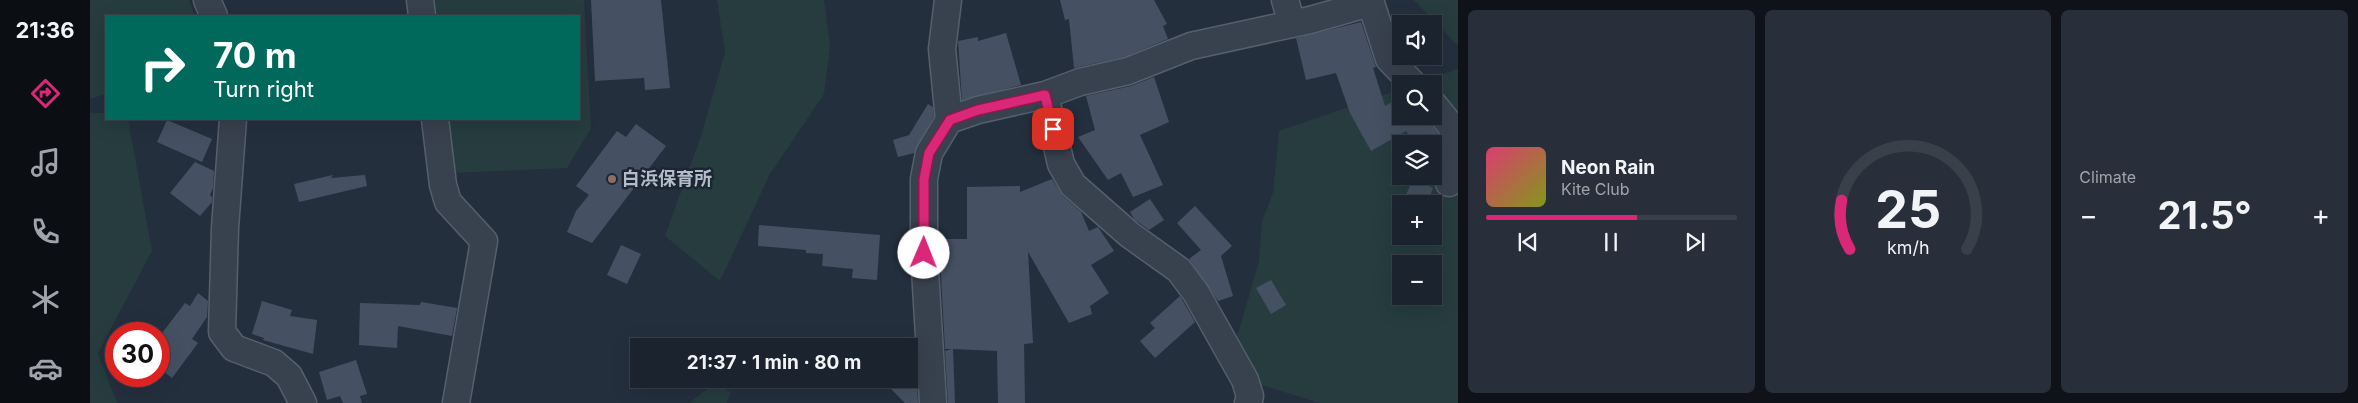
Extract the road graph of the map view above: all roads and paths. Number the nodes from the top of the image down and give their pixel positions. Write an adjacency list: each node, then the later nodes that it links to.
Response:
1 (207, 0): 6 (street)
2 (420, 0): 7 (street)
3 (948, 0): 13 (street)
4 (1370, 2): 5 (street); 8 (street)
5 (1288, 12): 9 (street)
6 (214, 15)
7 (422, 15)
8 (1404, 75)
9 (1045, 95): 13 (street); 18 (street)
10 (1442, 115): 14 (street)
11 (233, 120): 15 (street)
12 (435, 120): 16 (street)
13 (950, 120): 17 (street)
14 (1449, 183)
15 (303, 403)
16 (456, 403)
17 (933, 403)
18 (1248, 403)

